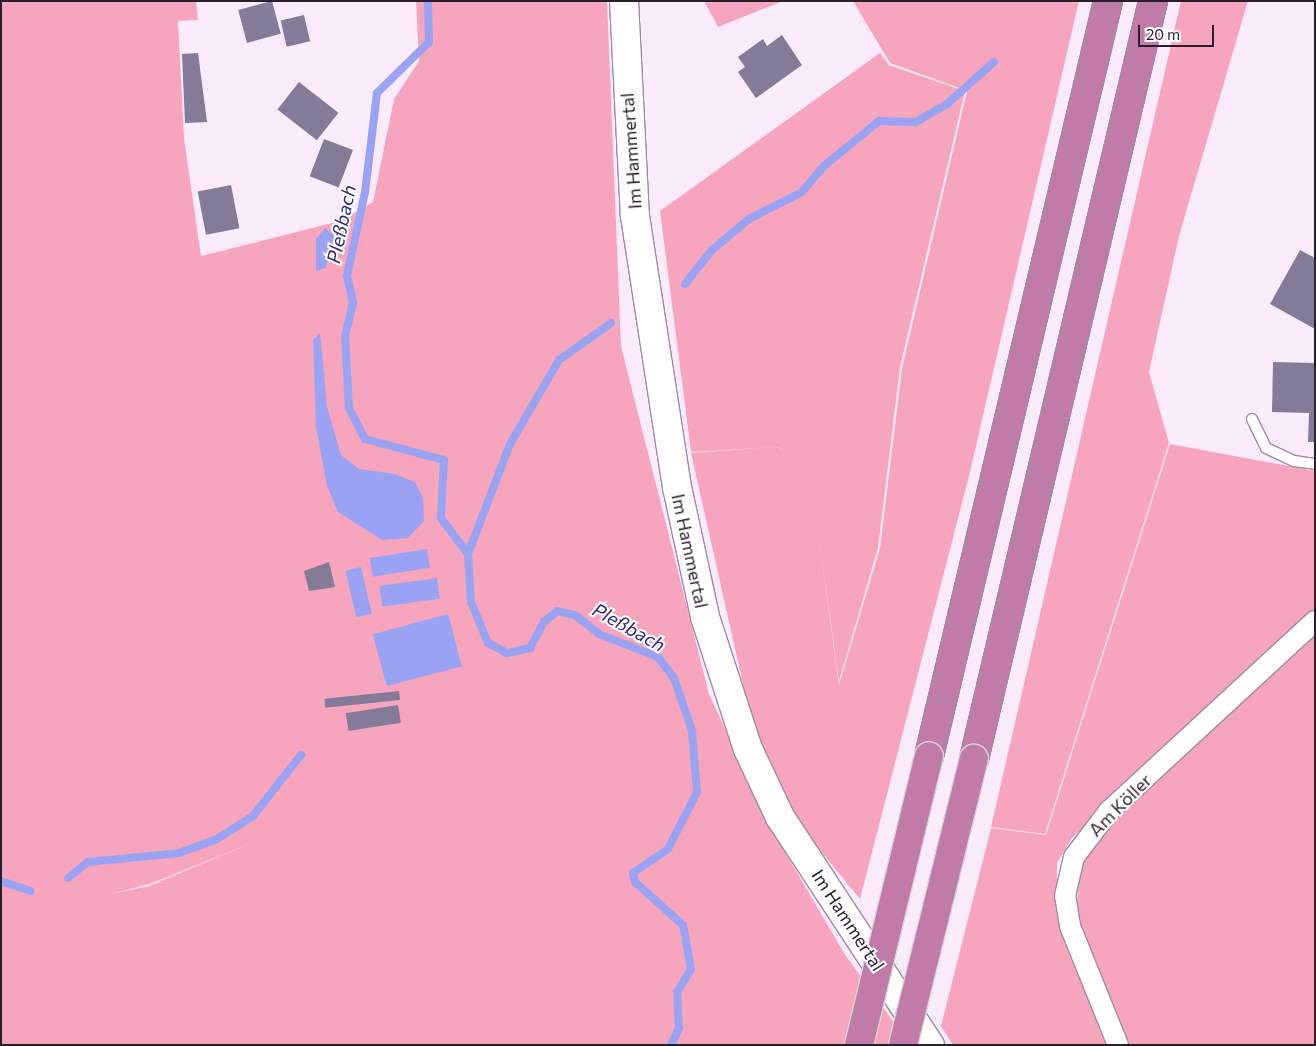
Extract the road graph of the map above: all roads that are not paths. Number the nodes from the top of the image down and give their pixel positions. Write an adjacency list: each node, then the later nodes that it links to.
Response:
1 (624, 1): 9 (main road, Im Hammertal)
2 (1108, 1): 7 (highway, bridge)
3 (1153, 1): 8 (highway, bridge)
4 (1252, 419): 5 (lane)
5 (1315, 464)
6 (1315, 621): 10 (street, Am Köller)
7 (859, 1045)
8 (903, 1045)
9 (930, 1045)
10 (1118, 1045)

